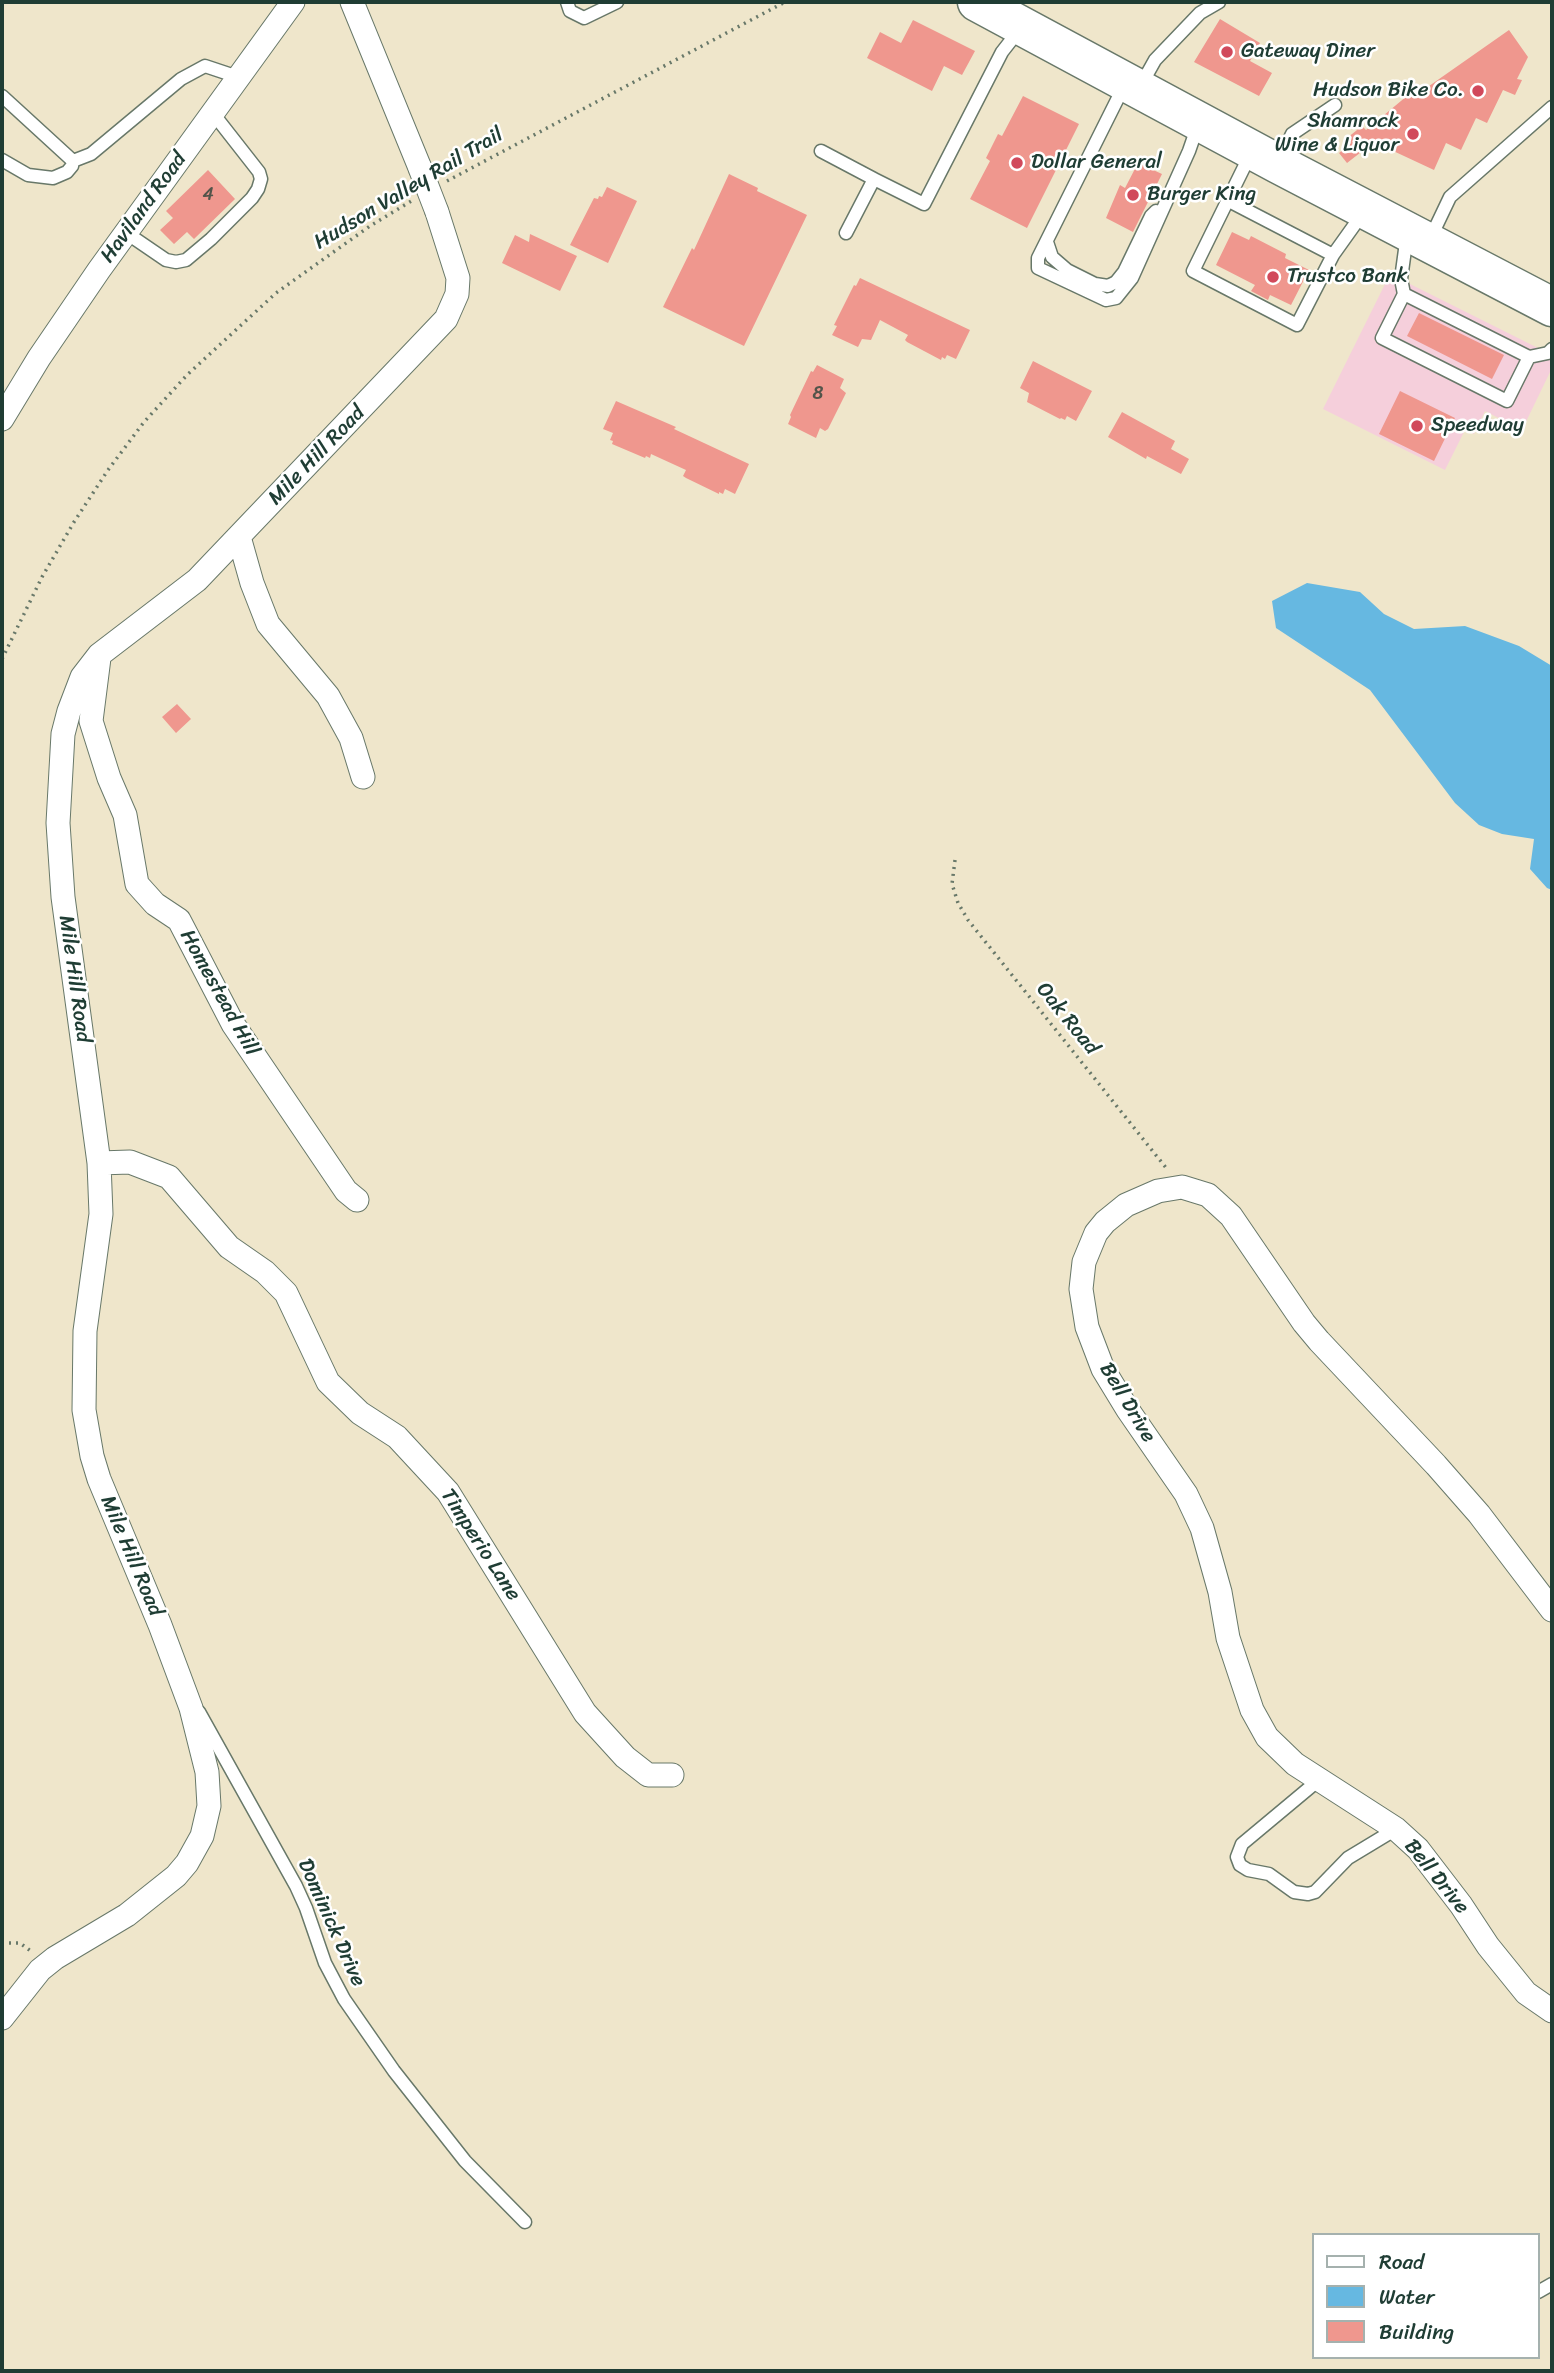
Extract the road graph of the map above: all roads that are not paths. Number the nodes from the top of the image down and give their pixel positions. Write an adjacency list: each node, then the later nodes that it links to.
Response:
1 (293, 2): 8 (street, Haviland Road)
2 (352, 2): 31 (street, Mile Hill Road, bridge)
3 (568, 2): 4 (lane)
4 (617, 2)
5 (977, 2): 7 (highway)
6 (1219, 2): 9 (lane)
7 (1022, 26): 9 (highway); 19 (lane)
8 (238, 77): 13 (street, Haviland Road); 18 (lane)
9 (1133, 86): 14 (highway); 14 (lane)
10 (2, 96): 18 (lane)
11 (1335, 105): 16 (lane)
12 (1552, 107): 24 (lane)
13 (212, 112): 22 (street, Haviland Road); 22 (lane)
14 (1199, 121): 16 (highway)
15 (821, 151): 19 (lane)
16 (1265, 157): 20 (lane); 21 (highway)
17 (2, 160): 18 (lane)
18 (73, 161)
19 (874, 179): 23 (lane)
20 (1229, 201): 25 (lane); 25 (lane)
21 (1365, 209): 24 (highway); 25 (lane)
22 (125, 232): 30 (street, Haviland Road)
23 (846, 233)
24 (1418, 237): 26 (lane); 27 (highway)
25 (1333, 254)
26 (1404, 294): 29 (lane); 29 (lane)
27 (1552, 307)
28 (1552, 348): 29 (lane)
29 (1528, 357)
30 (2, 419)
31 (239, 537): 32 (street, Mile Hill Road); 33 (street)
32 (99, 655): 34 (street, Mile Hill Road); 35 (street, Homestead Hill)
33 (363, 777)
34 (99, 1163): 37 (street, Mile Hill Road); 38 (street, Timperio Lane)
35 (356, 1200)
36 (1552, 1610): 39 (street, Bell Drive)
37 (183, 1685): 42 (street, Mile Hill Road); 43 (lane, Dominick Drive)
38 (672, 1775)
39 (1320, 1779): 40 (street, Bell Drive); 40 (lane)
40 (1396, 1829): 41 (street, Bell Drive)
41 (1552, 2011)
42 (2, 2018)
43 (525, 2222)

